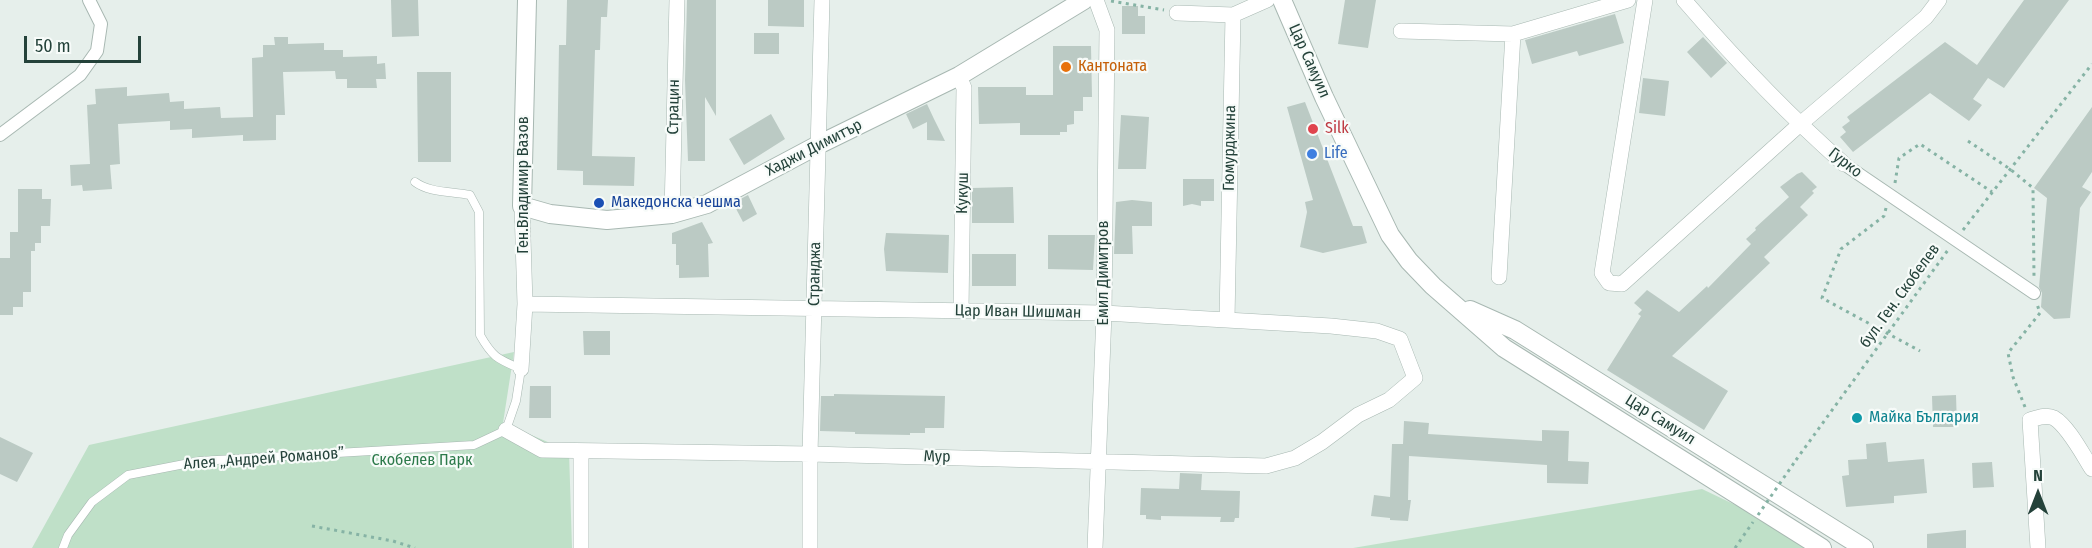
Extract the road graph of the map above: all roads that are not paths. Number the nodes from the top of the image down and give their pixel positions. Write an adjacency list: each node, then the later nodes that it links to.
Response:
1 (88, 0): 19 (street)
2 (527, 0): 23 (street, Ген.Владимир Вазов)
3 (677, 0): 24 (street, Страцин)
4 (822, 0): 20 (street, Странджа)
5 (1084, 0): 17 (street, Хаджи Димитър)
6 (1096, 0): 31 (street, Емил Димитров)
7 (1268, 0): 14 (street)
8 (1282, 0): 27 (street, Цар Самуил)
9 (1628, 0): 16 (street)
10 (1645, 0): 18 (street)
11 (1684, 0): 18 (street, Гурко)
12 (1939, 0): 18 (street)
13 (1177, 13): 14 (street)
14 (1233, 15): 32 (street, Гюмурджина)
15 (1401, 31): 16 (street)
16 (1513, 34): 25 (street)
17 (958, 76): 20 (street, Хаджи Димитър); 30 (street, Кукуш)
18 (1799, 125): 21 (street, Гурко)
19 (0, 135)
20 (818, 145): 24 (street, Хаджи Димитър); 29 (street, Странджа)
21 (1844, 164): 26 (street, Гурко)
22 (415, 182): 33 (lane)
23 (522, 206): 24 (street, Хаджи Димитър); 28 (street, Ген.Владимир Вазов)
24 (672, 214)
25 (1499, 277)
26 (2034, 293)
27 (1452, 302): 44 (street, Цар Самуил); 45 (street, Цар Самуил)
28 (525, 304): 29 (street, Цар Иван Шишман); 33 (street, Ген.Владимир Вазов)
29 (815, 309): 30 (street, Цар Иван Шишман); 37 (street, Странджа)
30 (961, 311): 31 (street, Цар Иван Шишман)
31 (1104, 313): 32 (street, Цар Иван Шишман); 38 (street, Емил Димитров)
32 (1227, 320): 34 (street, Цар Иван Шишман)
33 (521, 369): 35 (lane)
34 (1358, 415): 38 (street, Мур)
35 (506, 430): 36 (street, Мур); 40 (lane, Алея „Андрей Романов”)
36 (581, 451): 37 (street, Мур); 41 (street)
37 (810, 454): 38 (street, Мур); 42 (street, Странджа)
38 (1100, 460): 43 (street, Емил Димитров)
39 (2092, 470): 46 (street)
40 (63, 548)
41 (581, 548)
42 (810, 548)
43 (1095, 548)
44 (1822, 548)
45 (1864, 548)
46 (2038, 548)

